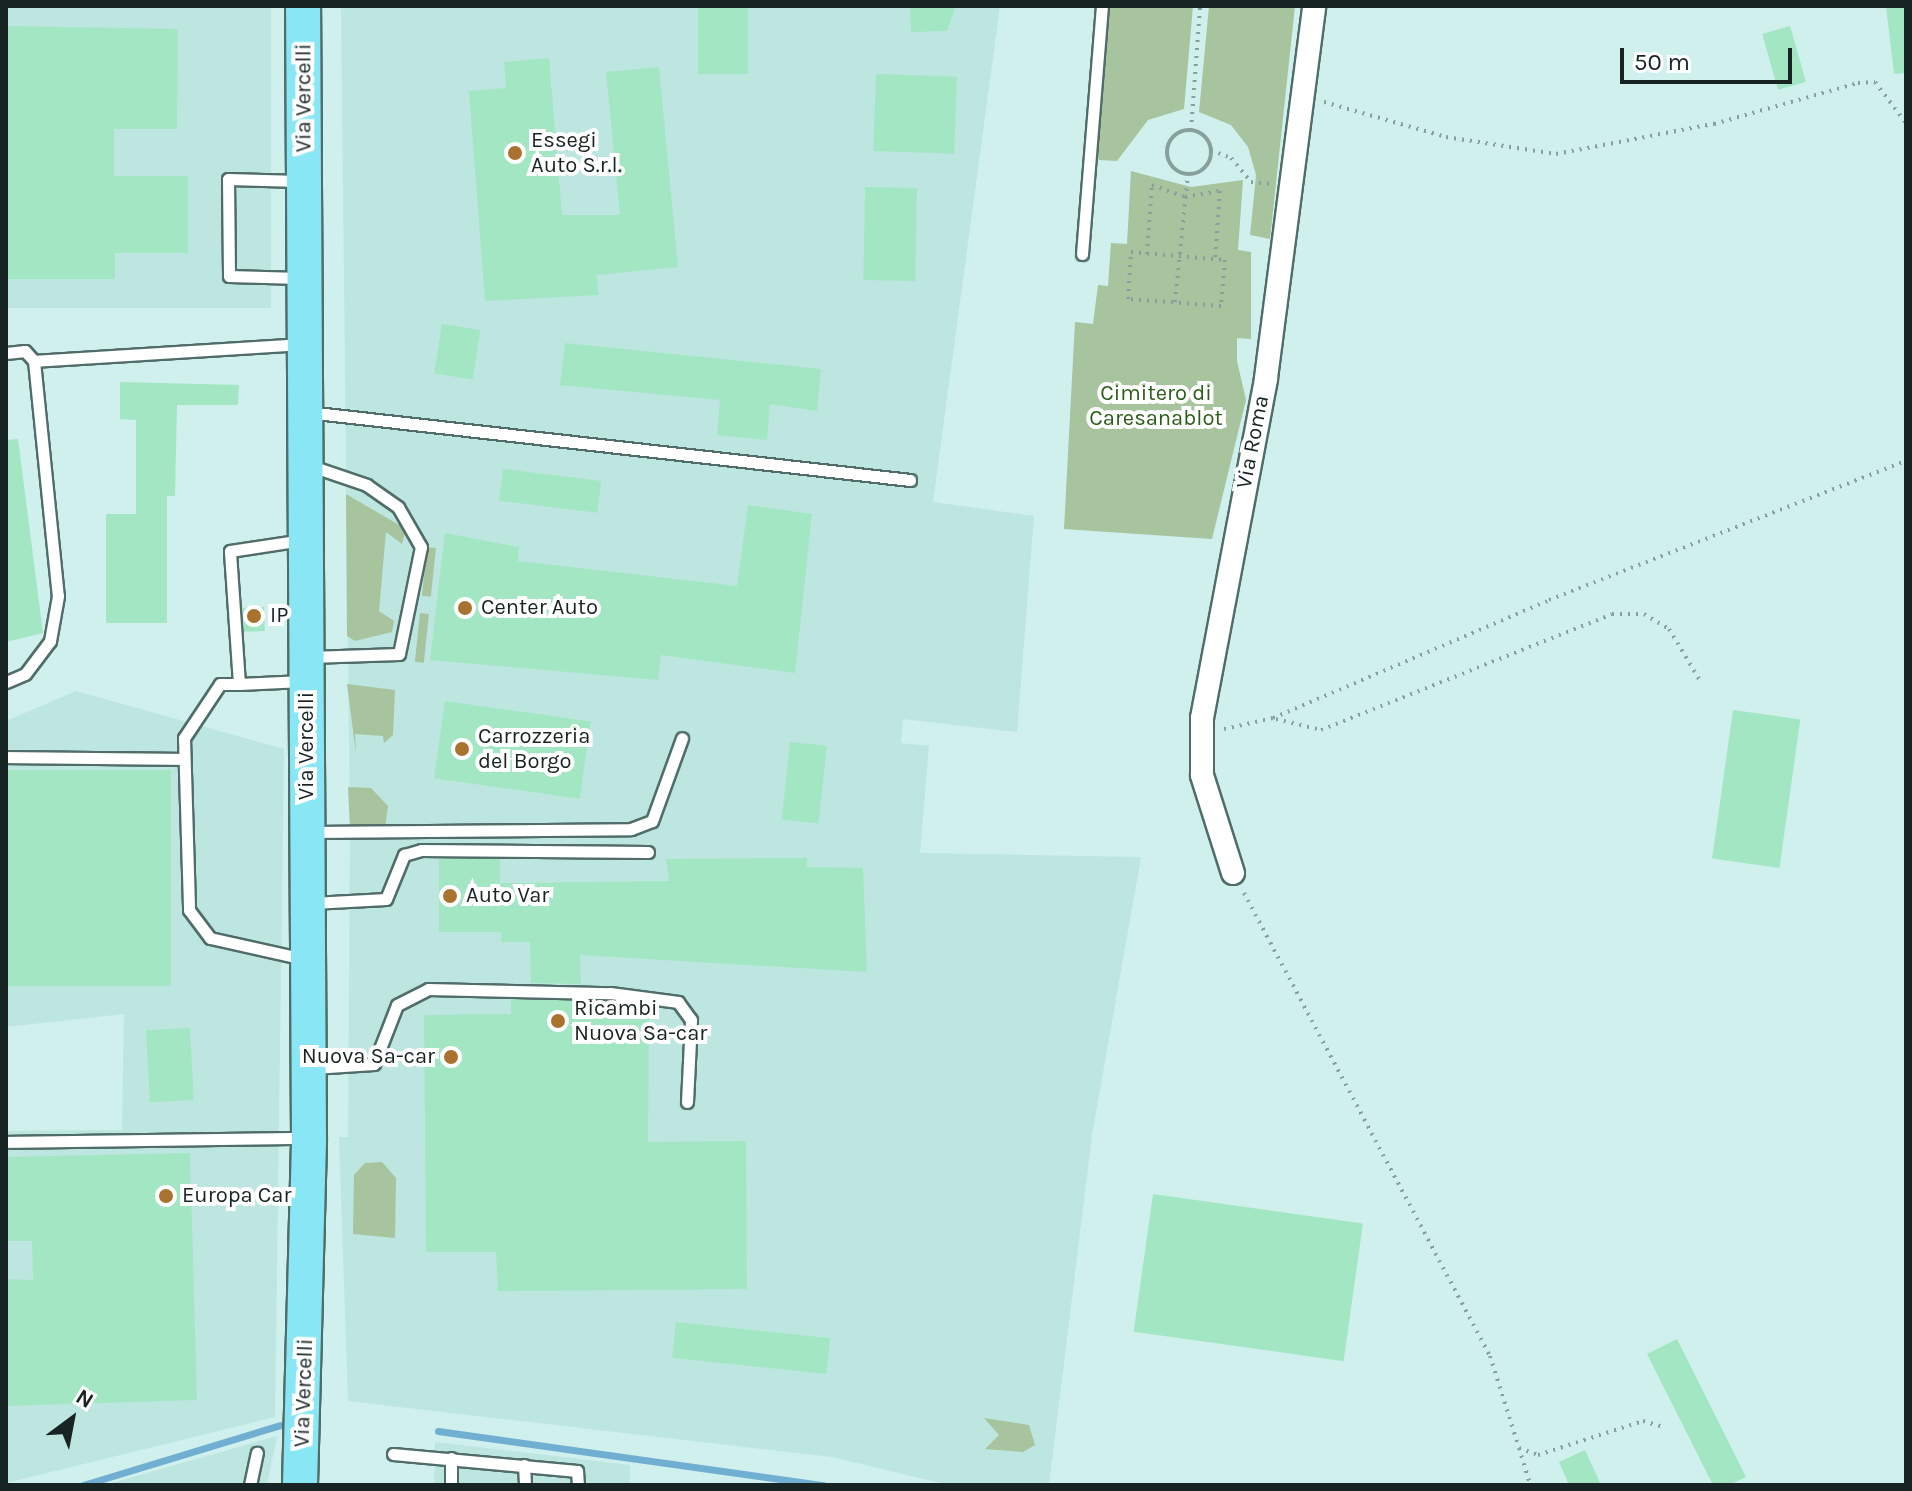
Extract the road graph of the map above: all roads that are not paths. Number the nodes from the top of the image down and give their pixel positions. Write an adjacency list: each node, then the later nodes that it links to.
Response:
1 (303, 6): 4 (main road, Via Vercelli)
2 (1102, 6): 5 (lane)
3 (1314, 6): 22 (street, Via Roma)
4 (305, 181): 6 (main road, Via Vercelli); 6 (lane)
5 (1082, 254)
6 (305, 278): 7 (main road, Via Vercelli)
7 (306, 344): 9 (lane); 10 (main road, Via Vercelli)
8 (6, 353): 9 (lane)
9 (34, 361): 15 (lane)
10 (306, 412): 11 (main road, Via Vercelli); 12 (lane)
11 (306, 464): 13 (main road, Via Vercelli); 14 (lane)
12 (910, 480)
13 (307, 539): 14 (main road, Via Vercelli); 16 (lane)
14 (307, 669): 16 (lane); 20 (main road, Via Vercelli)
15 (6, 682)
16 (239, 684): 19 (lane)
17 (682, 738): 20 (lane)
18 (6, 757): 19 (lane)
19 (184, 759): 24 (lane)
20 (307, 832): 23 (main road, Via Vercelli)
21 (648, 852): 23 (lane)
22 (1233, 873)
23 (308, 903): 24 (main road, Via Vercelli)
24 (307, 959): 25 (main road, Via Vercelli)
25 (308, 1068): 26 (lane); 27 (main road, Via Vercelli)
26 (687, 1102)
27 (309, 1138): 28 (lane); 34 (main road, Via Vercelli)
28 (6, 1142)
29 (257, 1453): 33 (lane)
30 (393, 1454): 31 (lane)
31 (451, 1458): 32 (lane); 35 (lane)
32 (524, 1465): 36 (lane); 37 (lane)
33 (250, 1485)
34 (300, 1485)
35 (451, 1485)
36 (525, 1485)
37 (578, 1485)

